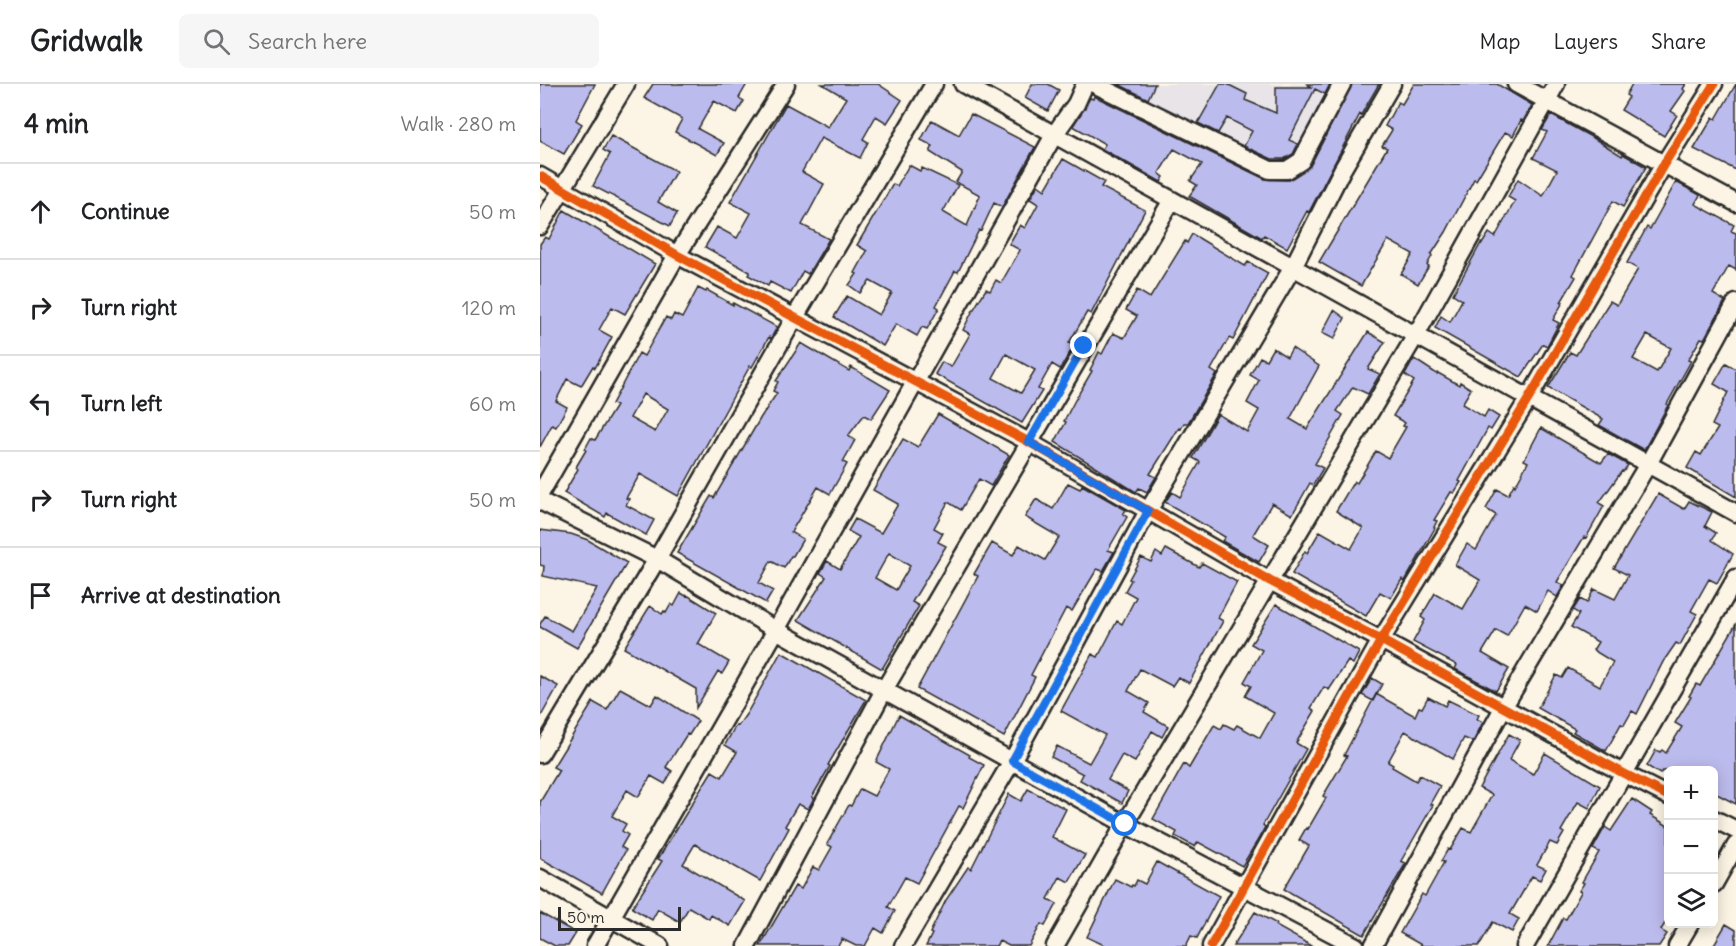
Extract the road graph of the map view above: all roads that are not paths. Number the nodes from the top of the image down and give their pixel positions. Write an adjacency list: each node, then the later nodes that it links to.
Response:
1 (626, 84): 16 (street)
2 (786, 84): 20 (street)
3 (934, 84): 23 (street)
4 (963, 84): 13 (street)
5 (1085, 84): 13 (street)
6 (1094, 84): 7 (street)
7 (1342, 84)
8 (1392, 84): 21 (street)
9 (1516, 84): 12 (street)
10 (1556, 84): 12 (street)
11 (1714, 84): 14 (street)
12 (1548, 101): 14 (street); 24 (street)
13 (1054, 135): 17 (street); 25 (street)
14 (1664, 164): 18 (street); 26 (street)
15 (540, 176): 16 (street)
16 (562, 190): 19 (street); 20 (street)
17 (1172, 200): 21 (street); 27 (street)
18 (1736, 203)
19 (540, 226)
20 (677, 255): 23 (street); 29 (street)
21 (1293, 267): 24 (street); 31 (street)
22 (1736, 303): 28 (street)
23 (795, 317): 25 (street); 33 (street)
24 (1416, 335): 26 (street); 35 (street)
25 (916, 382): 27 (street); 36 (street)
26 (1529, 398): 28 (street); 37 (street)
27 (1029, 442): 31 (street); 38 (street)
28 (1648, 464): 32 (street); 39 (street)
29 (540, 494)
30 (540, 501): 33 (street)
31 (1148, 511): 35 (street); 41 (street)
32 (1736, 513)
33 (657, 559): 36 (street); 40 (street)
34 (1736, 578): 42 (street)
35 (1270, 581): 37 (street); 45 (street)
36 (776, 630): 38 (street); 51 (street)
37 (1381, 640): 39 (street); 50 (street)
38 (884, 690): 41 (street); 55 (street)
39 (1503, 708): 42 (street); 60 (street)
40 (540, 753)
41 (1012, 761): 45 (street); 56 (street)
42 (1623, 773): 43 (street); 61 (street)
43 (1664, 794)
44 (1715, 820): 46 (street)
45 (1125, 824): 50 (street); 57 (street)
46 (1736, 830)
47 (1736, 845): 48 (street)
48 (1718, 876)
49 (540, 878): 51 (street)
50 (1244, 887): 58 (street); 59 (street)
51 (610, 918): 53 (street); 54 (street)
52 (1688, 928): 62 (street)
53 (595, 946)
54 (660, 946)
55 (747, 946)
56 (903, 946)
57 (1055, 946)
58 (1211, 946)
59 (1356, 946)
60 (1373, 946)
61 (1525, 946)
62 (1677, 946)

